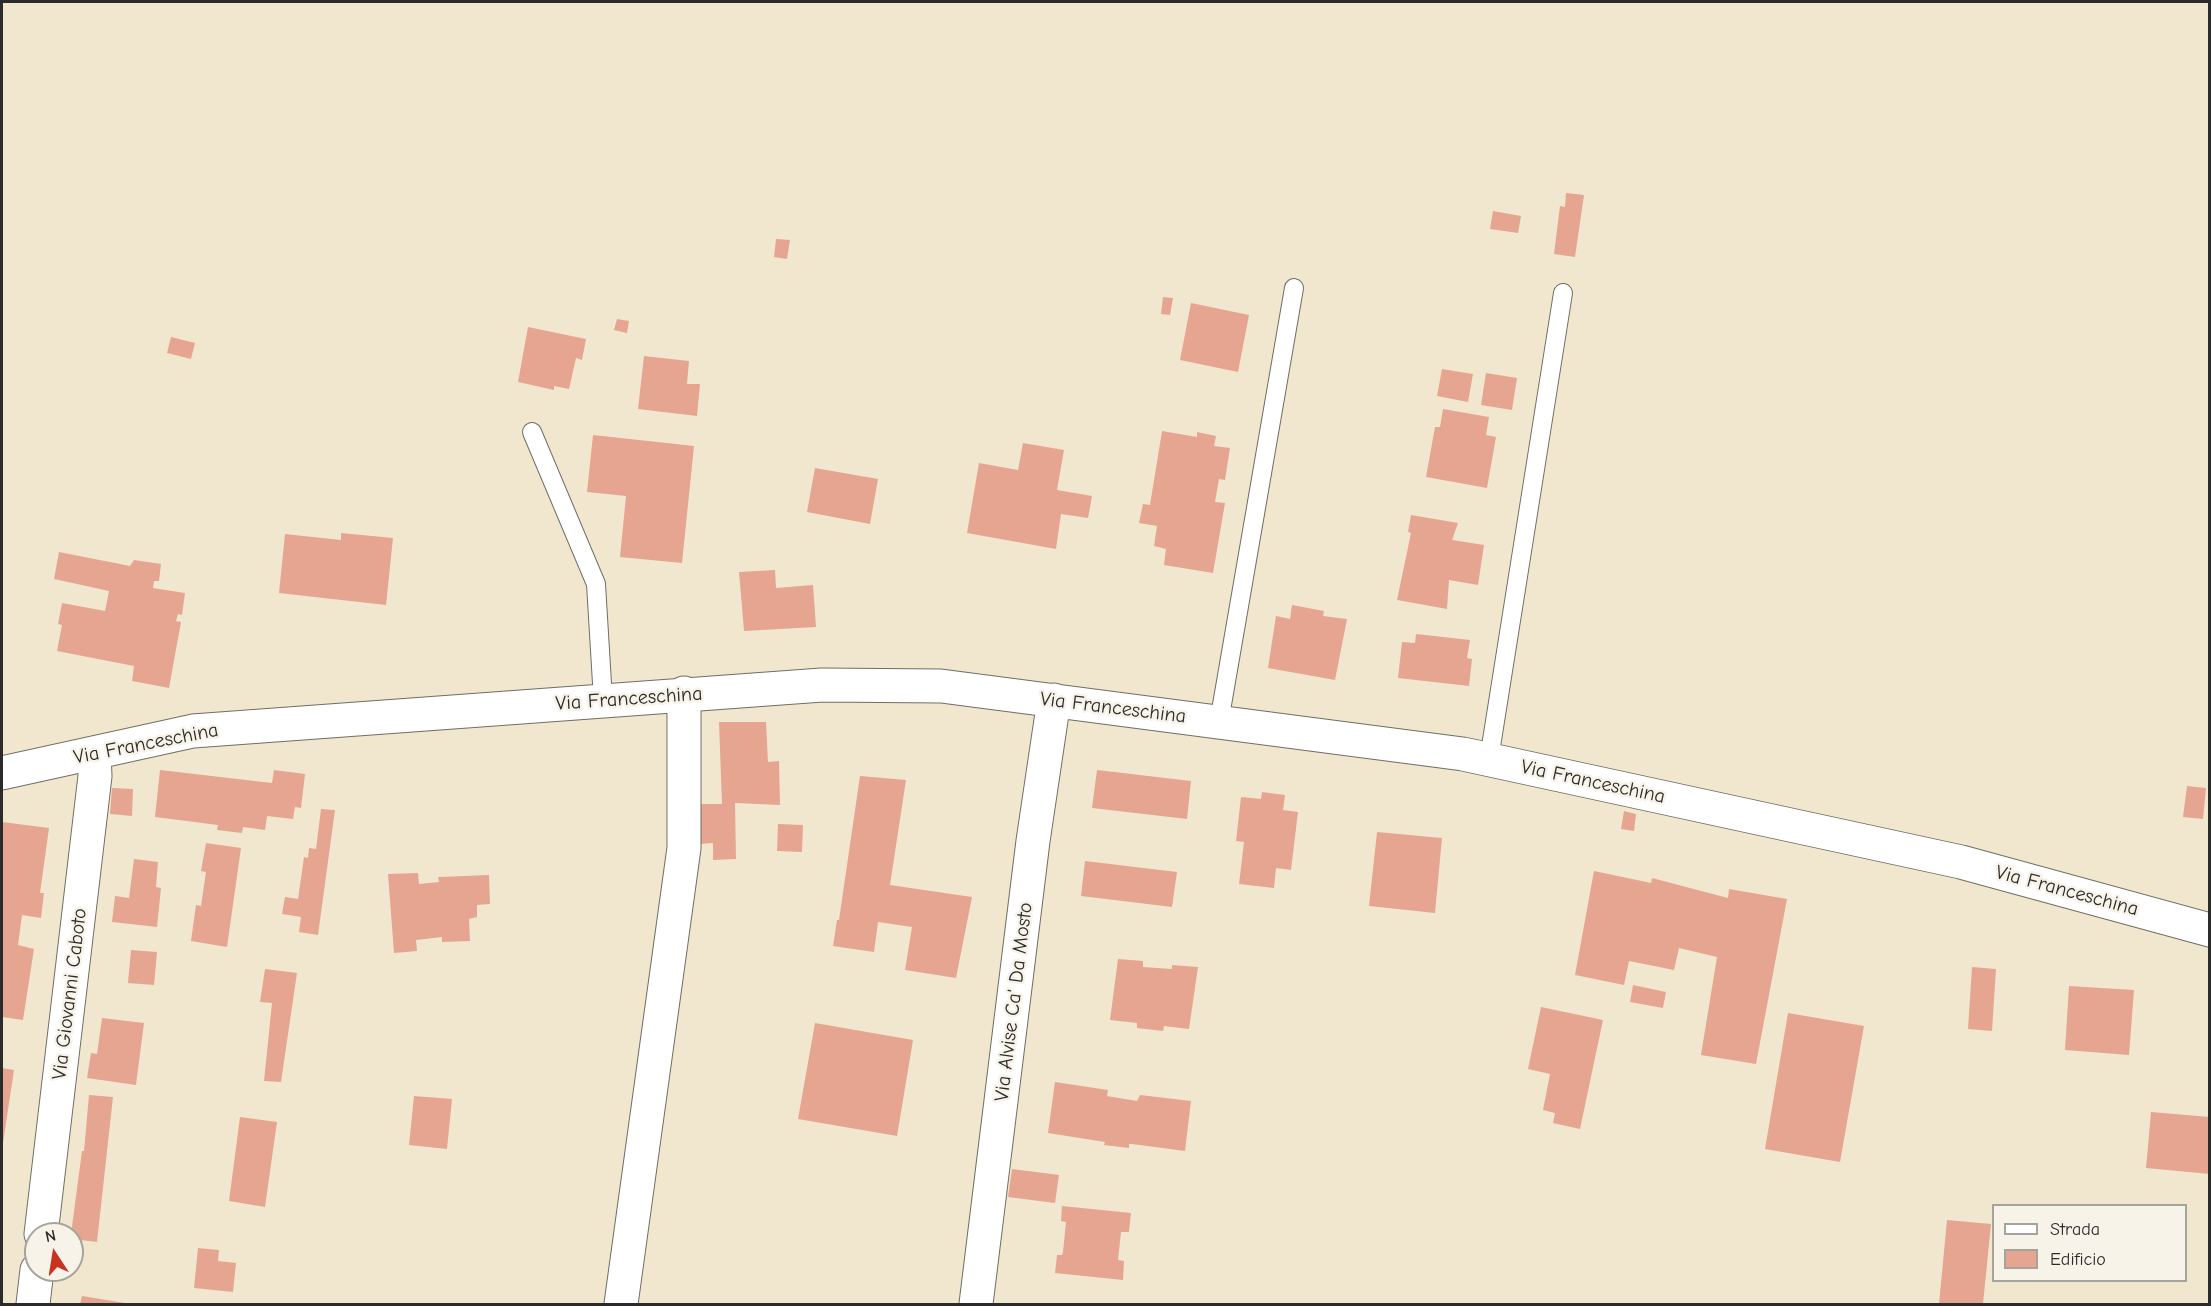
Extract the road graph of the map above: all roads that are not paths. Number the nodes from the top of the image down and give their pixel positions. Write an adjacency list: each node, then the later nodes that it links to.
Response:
1 (1294, 288): 7 (lane)
2 (1563, 293): 9 (lane)
3 (532, 432): 5 (lane)
4 (684, 693): 5 (street, Via Franceschina); 6 (street, Via Franceschina); 15 (street)
5 (603, 700): 8 (street, Via Franceschina)
6 (1054, 700): 7 (street, Via Franceschina); 16 (street, Via Alvise Ca' Da Mosto)
7 (1219, 722): 9 (street, Via Franceschina)
8 (94, 753): 10 (street, Via Franceschina); 12 (street, Via Giovanni Caboto)
9 (1489, 759): 11 (street, Via Franceschina)
10 (2, 773)
11 (2210, 930)
12 (42, 1222)
13 (36, 1282): 14 (street)
14 (33, 1305)
15 (621, 1305)
16 (976, 1305)

